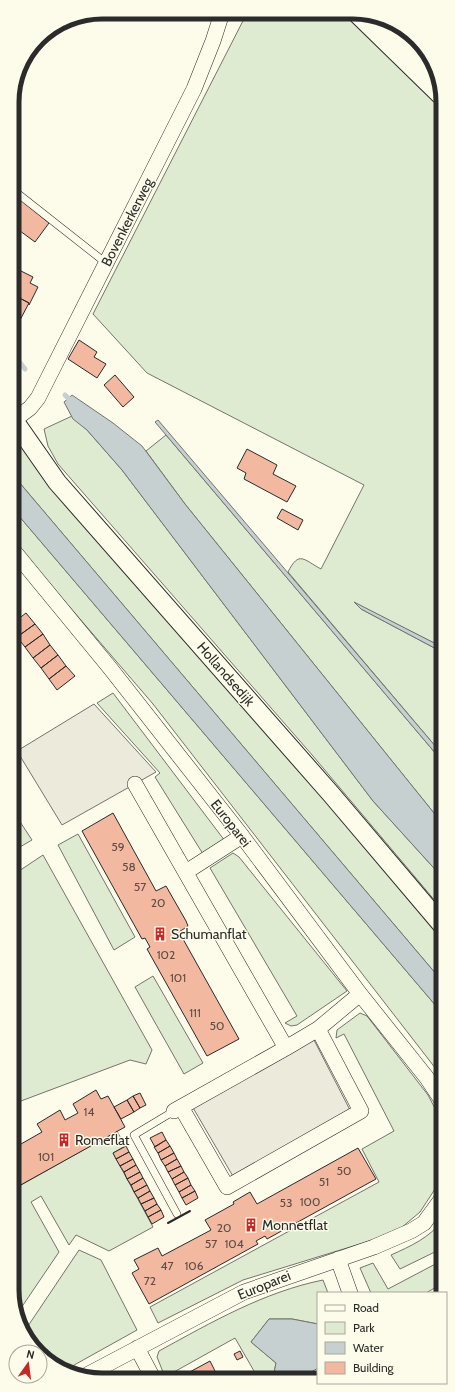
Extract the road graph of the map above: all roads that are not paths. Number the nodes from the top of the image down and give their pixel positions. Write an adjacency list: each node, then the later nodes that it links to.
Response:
1 (220, 19): 5 (street, Bovenkerkerweg)
2 (367, 21): 3 (highway)
3 (434, 86)
4 (19, 195): 5 (lane)
5 (106, 263): 6 (street, Bovenkerkerweg)
6 (19, 416)
7 (19, 428): 12 (street, Hollandsedijk)
8 (19, 557): 10 (street, Europarei)
9 (135, 784): 11 (street)
10 (242, 836): 11 (street); 13 (street, Europarei)
11 (186, 872): 15 (street)
12 (436, 918)
13 (360, 994): 14 (street); 16 (street, Europarei)
14 (318, 1028): 15 (street); 17 (street)
15 (286, 1048): 17 (street)
16 (436, 1092)
17 (178, 1109): 19 (lane)
18 (436, 1207): 20 (street, Europarei)
19 (177, 1214)
20 (338, 1259): 21 (street); 22 (street, Europarei)
21 (350, 1292)
22 (136, 1348): 23 (street, Europarei); 24 (street)
23 (92, 1372)
24 (150, 1373)

